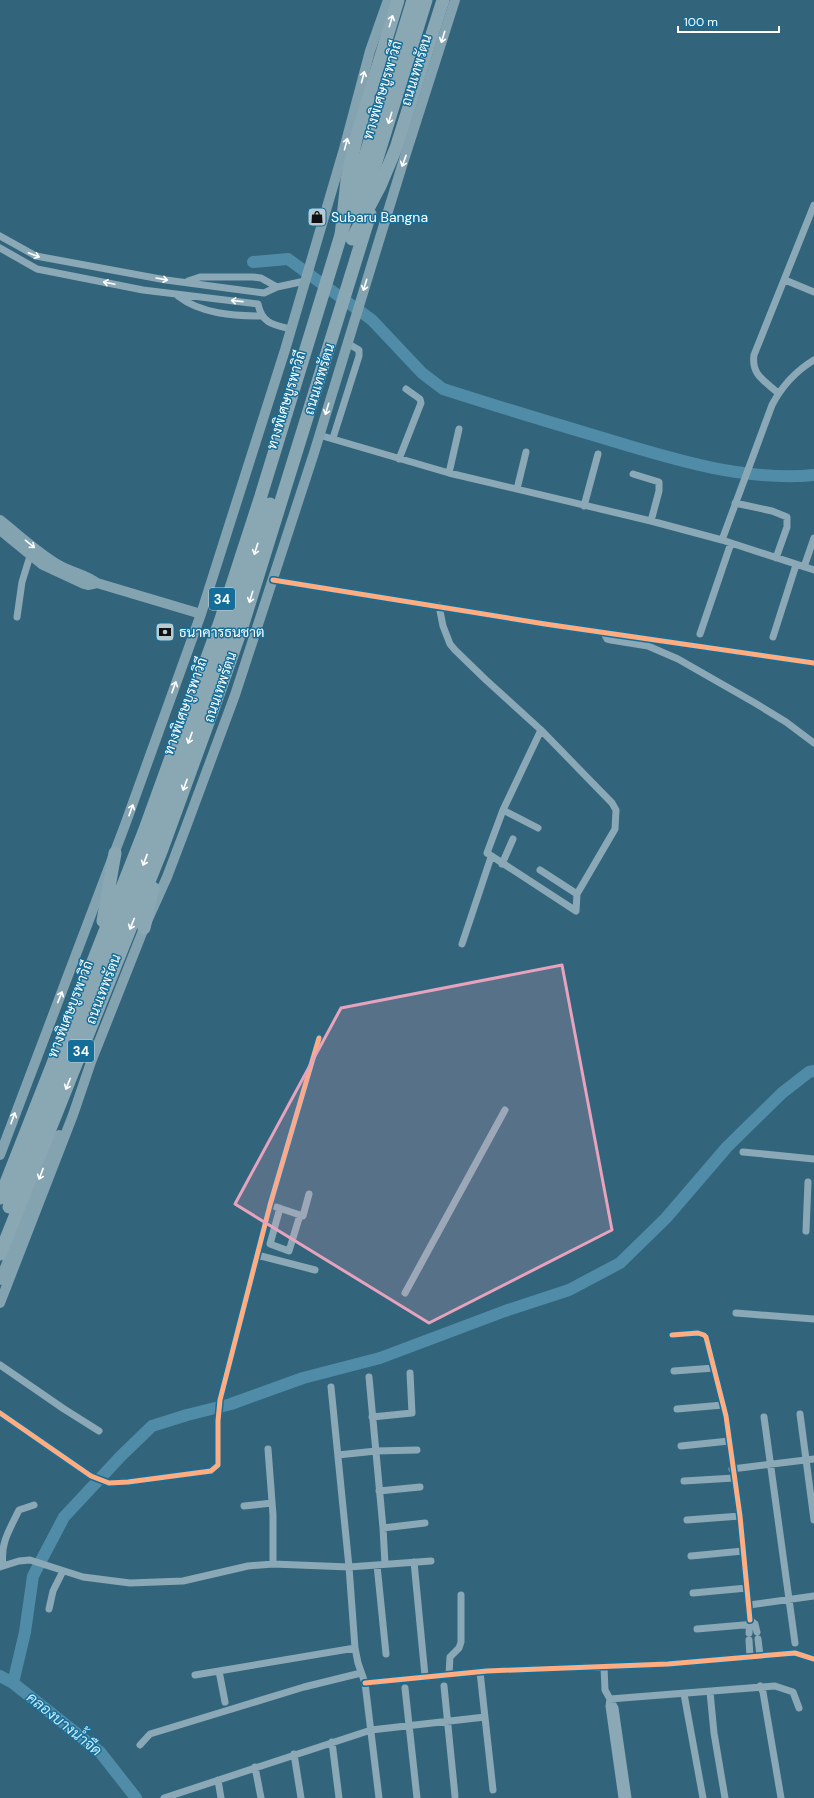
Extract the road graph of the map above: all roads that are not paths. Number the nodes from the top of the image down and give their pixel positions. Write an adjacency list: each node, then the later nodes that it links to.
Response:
1 (388, 0): 9 (main road, 34, one-way to 1)
2 (398, 0): 12 (highway, one-way to 2, bridge)
3 (409, 0): 8 (highway, ถนนเทพรัตน / 34)
4 (414, 0): 12 (highway, ทางพิเศษบูรพาวิถี, bridge)
5 (426, 0): 12 (highway, ทางพิเศษบูรพาวิถี, one-way to 12, bridge)
6 (442, 0): 12 (highway, bridge); 66 (highway, ถนนเทพรัตน / 34, one-way to 66)
7 (455, 0): 26 (main road, ถนนเทพรัตน / 34, one-way to 26)
8 (374, 112): 9 (main road); 72 (highway, ถนนเทพรัตน / 34)
9 (350, 128): 17 (main road, 34, one-way to 9)
10 (814, 205): 16 (street)
11 (0, 236): 14 (street, one-way to 14)
12 (347, 238): 84 (highway, ทางพิเศษบูรพาวิถี); 88 (highway, ทางพิเศษบูรพาวิถี, one-way to 88)
13 (0, 248): 15 (street)
14 (80, 264): 15 (street); 18 (street, one-way to 18)
15 (77, 277): 22 (street, one-way to 15)
16 (785, 280): 20 (street); 29 (street)
17 (305, 281): 19 (street); 25 (main road, 34)
18 (186, 282): 19 (street); 21 (street)
19 (277, 286): 21 (street)
20 (814, 292)
21 (264, 293): 23 (street)
22 (178, 296): 23 (street, one-way to 22); 24 (street)
23 (258, 304): 24 (street)
24 (262, 316): 25 (street)
25 (291, 329): 55 (main road, 34)
26 (347, 343): 31 (main road, ถนนเทพรัตน / 34, one-way to 31); 32 (street)
27 (814, 360): 29 (street)
28 (406, 389): 35 (street)
29 (778, 393): 39 (street)
30 (459, 429): 36 (street)
31 (319, 435): 32 (street); 52 (main road, ถนนเทพรัตน / 34)
32 (333, 438): 35 (street)
33 (526, 452): 38 (street)
34 (598, 454): 40 (street)
35 (399, 460): 36 (street)
36 (448, 473): 38 (street)
37 (633, 474): 42 (street)
38 (517, 490): 40 (street)
39 (735, 503): 45 (street); 48 (street)
40 (584, 506): 42 (street)
41 (0, 520): 53 (main road, one-way to 53)
42 (652, 520): 45 (street)
43 (0, 530): 47 (main road)
44 (814, 538): 50 (street)
45 (722, 540): 46 (street)
46 (731, 543): 48 (street); 58 (street)
47 (30, 556): 53 (main road); 56 (street)
48 (776, 558): 49 (street)
49 (796, 565): 50 (street); 59 (street)
50 (804, 567): 51 (street)
51 (814, 570)
52 (273, 580): 54 (street); 73 (main road, ถนนเทพรัตน / 34)
53 (97, 583): 55 (main road)
54 (439, 606): 57 (street); 61 (street)
55 (200, 614): 67 (main road, 34, one-way to 55)
56 (17, 617)
57 (604, 632): 60 (street); 62 (street)
58 (700, 634)
59 (773, 637)
60 (814, 664)
61 (541, 730): 63 (street); 71 (street)
62 (814, 742)
63 (502, 810): 64 (street); 68 (street)
64 (538, 828)
65 (513, 840): 69 (street)
66 (162, 849): 73 (highway); 90 (highway, ถนนเทพรัตน / 34, one-way to 90)
67 (115, 853): 72 (highway); 79 (main road, 34, one-way to 67)
68 (492, 857): 69 (street); 74 (street)
69 (502, 864): 71 (street)
70 (540, 870): 71 (street)
71 (576, 894)
72 (102, 927): 82 (highway, ถนนเทพรัตน / 34)
73 (144, 928): 76 (main road, ถนนเทพรัตน / 34)
74 (462, 944)
75 (319, 1038): 85 (street)
76 (91, 1062): 93 (main road, one-way to 93); 95 (main road, ถนนเทพรัตน / 34)
77 (505, 1110): 94 (street)
78 (743, 1152): 80 (street)
79 (0, 1155)
80 (814, 1159)
81 (808, 1182): 89 (street)
82 (0, 1187)
83 (309, 1194): 87 (street)
84 (0, 1198)
85 (270, 1205): 86 (street); 91 (street)
86 (280, 1208): 87 (street); 87 (street)
87 (300, 1215)
88 (0, 1230)
89 (806, 1231)
90 (0, 1254)
91 (257, 1255): 92 (street); 107 (street)
92 (315, 1270)
93 (0, 1280)
94 (405, 1293)
95 (0, 1303)
96 (736, 1313): 97 (street)
97 (814, 1319)
98 (672, 1335): 100 (street)
99 (0, 1365): 111 (street)
100 (714, 1368): 101 (street); 105 (street)
101 (674, 1371)
102 (410, 1373): 109 (street)
103 (369, 1377): 109 (street)
104 (331, 1387): 117 (street)
105 (723, 1405): 106 (street); 112 (street)
106 (677, 1409)
107 (0, 1413)
108 (800, 1414): 119 (street)
109 (372, 1417): 116 (street)
110 (764, 1417): 120 (street)
111 (99, 1431)
112 (729, 1441): 113 (street); 121 (street)
113 (681, 1446)
114 (268, 1449): 126 (street)
115 (416, 1450): 116 (street)
116 (376, 1451): 117 (street); 125 (street)
117 (338, 1455): 141 (street)
118 (814, 1459): 119 (street)
119 (805, 1460): 120 (street); 131 (street)
120 (770, 1464): 121 (street); 147 (street)
121 (732, 1469): 122 (street)
122 (734, 1478): 123 (street); 129 (street)
123 (684, 1481)
124 (420, 1487): 125 (street)
125 (379, 1491): 133 (street)
126 (272, 1503): 128 (street); 138 (street)
127 (34, 1505): 140 (street)
128 (244, 1506)
129 (740, 1516): 130 (street); 134 (street)
130 (687, 1520)
131 (814, 1520)
132 (425, 1523): 133 (street)
133 (383, 1528): 139 (street)
134 (743, 1551): 135 (street); 143 (street)
135 (691, 1556)
136 (431, 1560): 137 (street)
137 (414, 1562): 139 (street); 164 (street)
138 (273, 1564): 141 (street); 142 (street)
139 (381, 1565): 141 (street); 154 (street)
140 (2, 1566): 142 (street)
141 (349, 1567): 153 (street)
142 (64, 1571): 149 (street)
143 (747, 1588): 144 (street); 148 (street)
144 (693, 1593)
145 (461, 1595): 162 (street)
146 (814, 1596): 147 (street)
147 (788, 1600): 148 (street); 152 (street)
148 (749, 1606): 150 (street)
149 (49, 1609)
150 (754, 1628): 151 (street); 155 (street); 156 (street)
151 (697, 1629)
152 (794, 1643)
153 (355, 1648): 159 (street); 161 (street)
154 (386, 1654)
155 (760, 1656): 156 (street); 157 (street)
156 (750, 1657): 158 (street)
157 (814, 1659)
158 (604, 1667): 160 (street); 171 (street)
159 (219, 1671): 163 (street); 172 (street)
160 (480, 1672): 162 (street); 174 (street)
161 (361, 1673): 165 (street); 179 (street)
162 (449, 1674): 164 (street)
163 (195, 1675)
164 (425, 1676): 165 (street)
165 (365, 1683): 177 (street)
166 (444, 1686): 175 (street)
167 (760, 1686): 169 (street); 173 (street); 197 (street)
168 (406, 1688): 176 (street)
169 (710, 1692): 170 (street); 196 (street)
170 (684, 1694): 171 (street); 195 (street)
171 (610, 1699): 193 (street); 194 (street)
172 (225, 1702)
173 (799, 1708)
174 (485, 1716): 175 (street); 183 (street)
175 (448, 1721): 176 (street); 185 (street)
176 (409, 1726): 177 (street); 192 (street)
177 (371, 1730): 178 (street); 191 (street)
178 (332, 1742): 180 (street); 190 (street)
179 (140, 1745)
180 (294, 1754): 181 (street); 189 (street)
181 (255, 1767): 182 (street); 188 (street)
182 (218, 1780): 184 (street); 187 (street)
183 (492, 1790)
184 (183, 1795): 186 (street)
185 (455, 1796)
186 (164, 1798)
187 (221, 1798)
188 (261, 1798)
189 (301, 1798)
190 (339, 1798)
191 (379, 1798)
192 (417, 1798)
193 (622, 1798)
194 (628, 1798)
195 (703, 1798)
196 (725, 1798)
197 (781, 1798)

